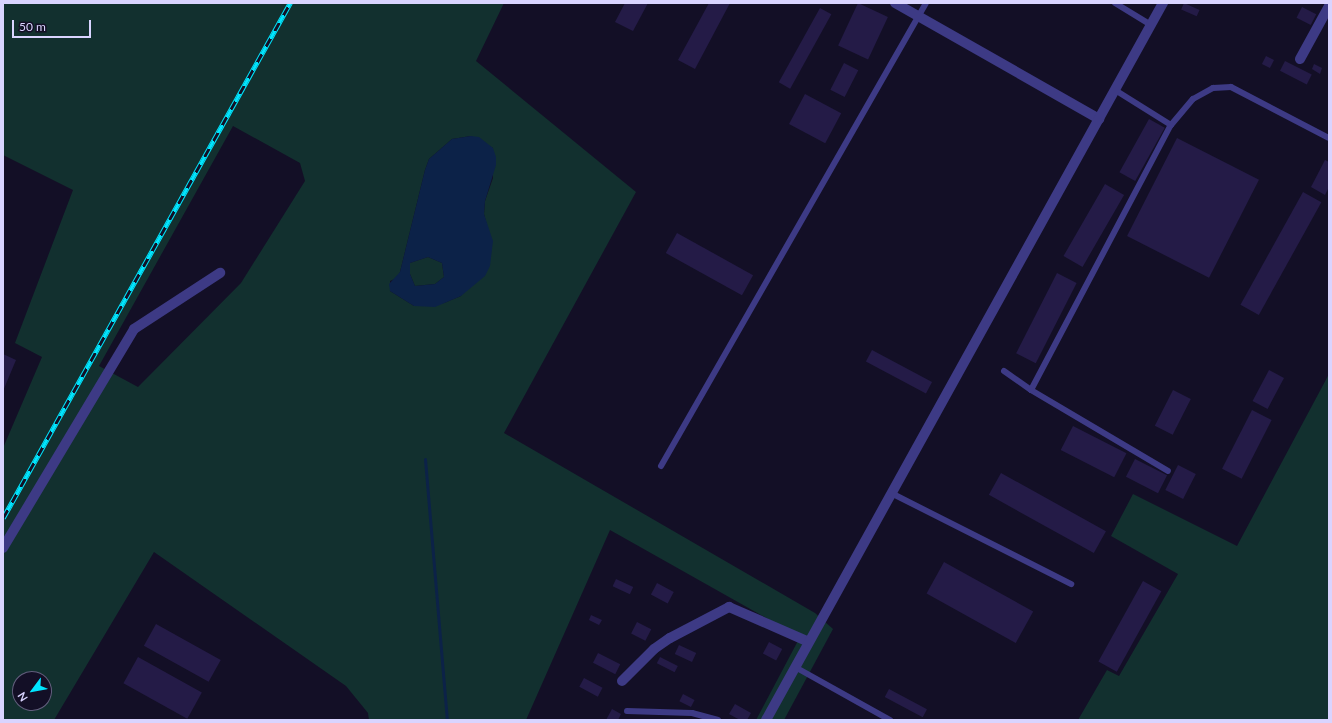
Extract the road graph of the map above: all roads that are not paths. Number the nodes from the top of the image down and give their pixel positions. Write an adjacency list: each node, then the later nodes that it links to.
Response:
1 (895, 3): 6 (street)
2 (926, 3): 6 (lane)
3 (1116, 3): 7 (lane)
4 (1163, 3): 7 (street)
5 (1329, 6): 8 (street)
6 (919, 17): 10 (street); 16 (lane)
7 (1151, 25): 9 (street)
8 (1300, 59)
9 (1115, 90): 10 (street); 11 (lane)
10 (1099, 119): 18 (street)
11 (1171, 125): 12 (lane); 15 (lane)
12 (1329, 138)
13 (220, 274): 19 (street)
14 (1004, 371): 15 (lane)
15 (1031, 390): 17 (lane)
16 (661, 466)
17 (1168, 471)
18 (892, 493): 20 (lane); 21 (street)
19 (3, 548)
20 (1071, 584)
21 (809, 642): 22 (street); 23 (street)
22 (795, 667): 26 (street); 27 (lane)
23 (622, 681)
24 (627, 711): 25 (lane)
25 (718, 720)
26 (766, 720)
27 (890, 720)

